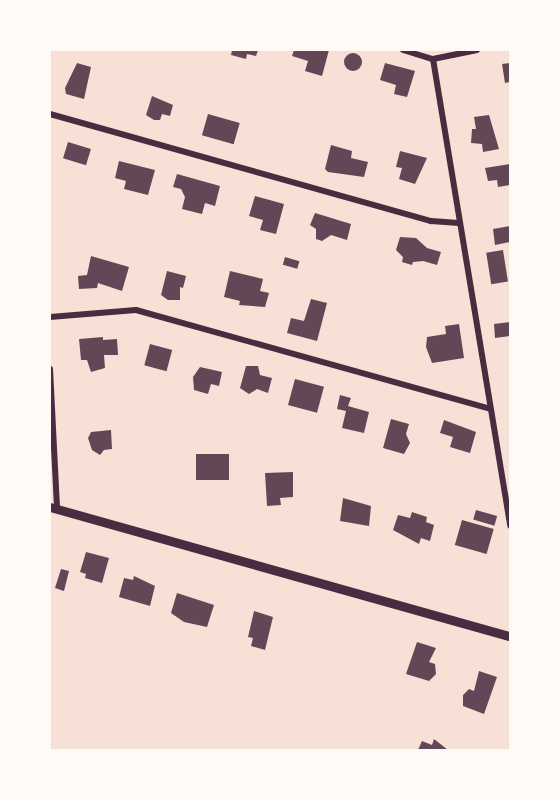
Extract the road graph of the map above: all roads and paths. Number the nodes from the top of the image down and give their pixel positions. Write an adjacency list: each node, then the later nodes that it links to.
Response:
1 (403, 50): 3 (street)
2 (477, 50): 3 (street)
3 (433, 58): 5 (street)
4 (50, 114): 5 (street)
5 (459, 223): 8 (street)
6 (50, 317): 8 (street)
7 (50, 369): 9 (street)
8 (490, 409): 10 (street)
9 (53, 508): 11 (main road)
10 (510, 526)
11 (510, 636)

